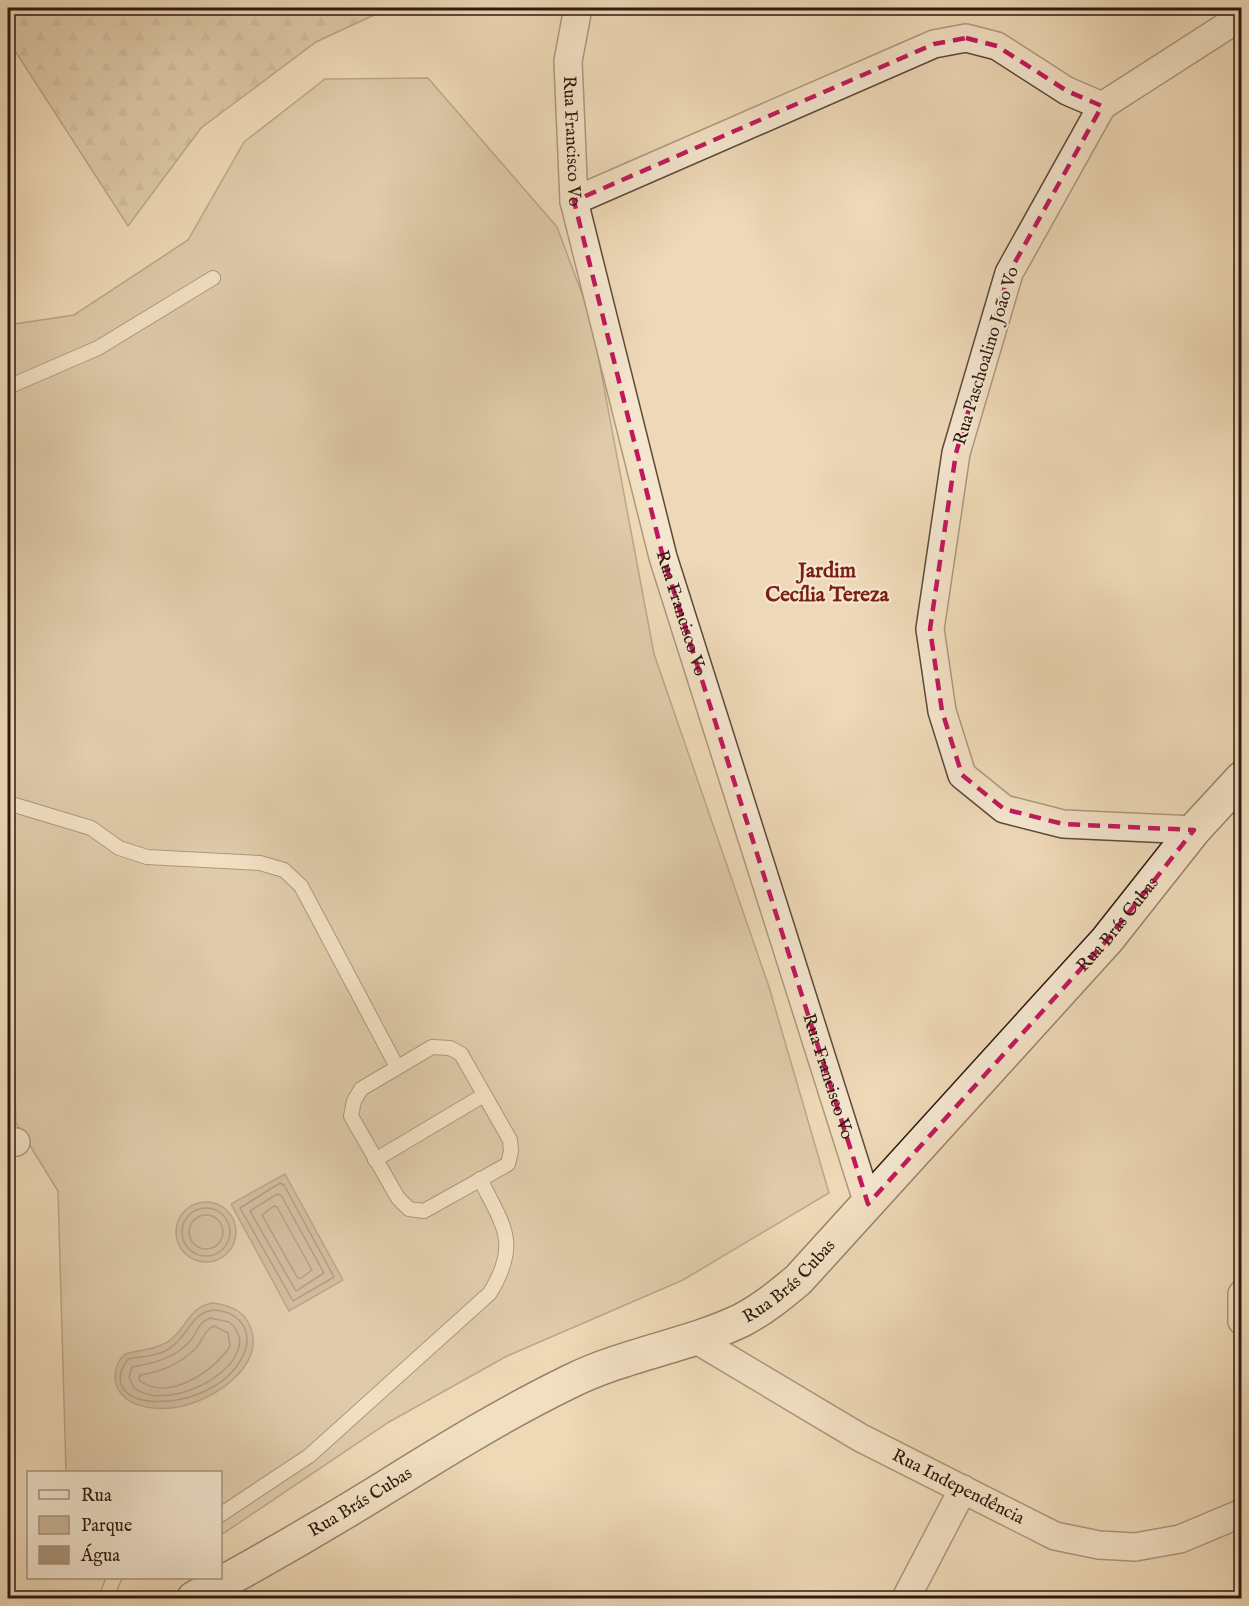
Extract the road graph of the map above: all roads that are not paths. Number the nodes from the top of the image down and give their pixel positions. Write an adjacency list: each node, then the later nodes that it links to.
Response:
1 (578, 8): 4 (street, Rua Francisco Vo)
2 (1234, 15): 3 (street)
3 (1102, 106): 4 (street); 9 (street, Rua Paschoalino João Vo)
4 (574, 201): 14 (street, Rua Francisco Vo)
5 (213, 278): 6 (lane)
6 (8, 387)
7 (1242, 778): 9 (street, Rua Brás Cubas)
8 (8, 803): 10 (lane)
9 (1194, 830): 14 (street, Rua Brás Cubas)
10 (397, 1067): 11 (lane); 12 (lane)
11 (484, 1095): 12 (lane); 13 (lane)
12 (375, 1160): 13 (lane)
13 (480, 1179): 20 (lane)
14 (868, 1204): 17 (street, Rua Brás Cubas)
15 (1242, 1294): 16 (street)
16 (1242, 1320)
17 (694, 1339): 18 (street, Rua Independência); 23 (street, Rua Brás Cubas)
18 (963, 1489): 19 (street, Rua Independência); 24 (street)
19 (1242, 1513)
20 (222, 1514)
21 (114, 1579): 22 (lane)
22 (106, 1599)
23 (194, 1599)
24 (906, 1599)

